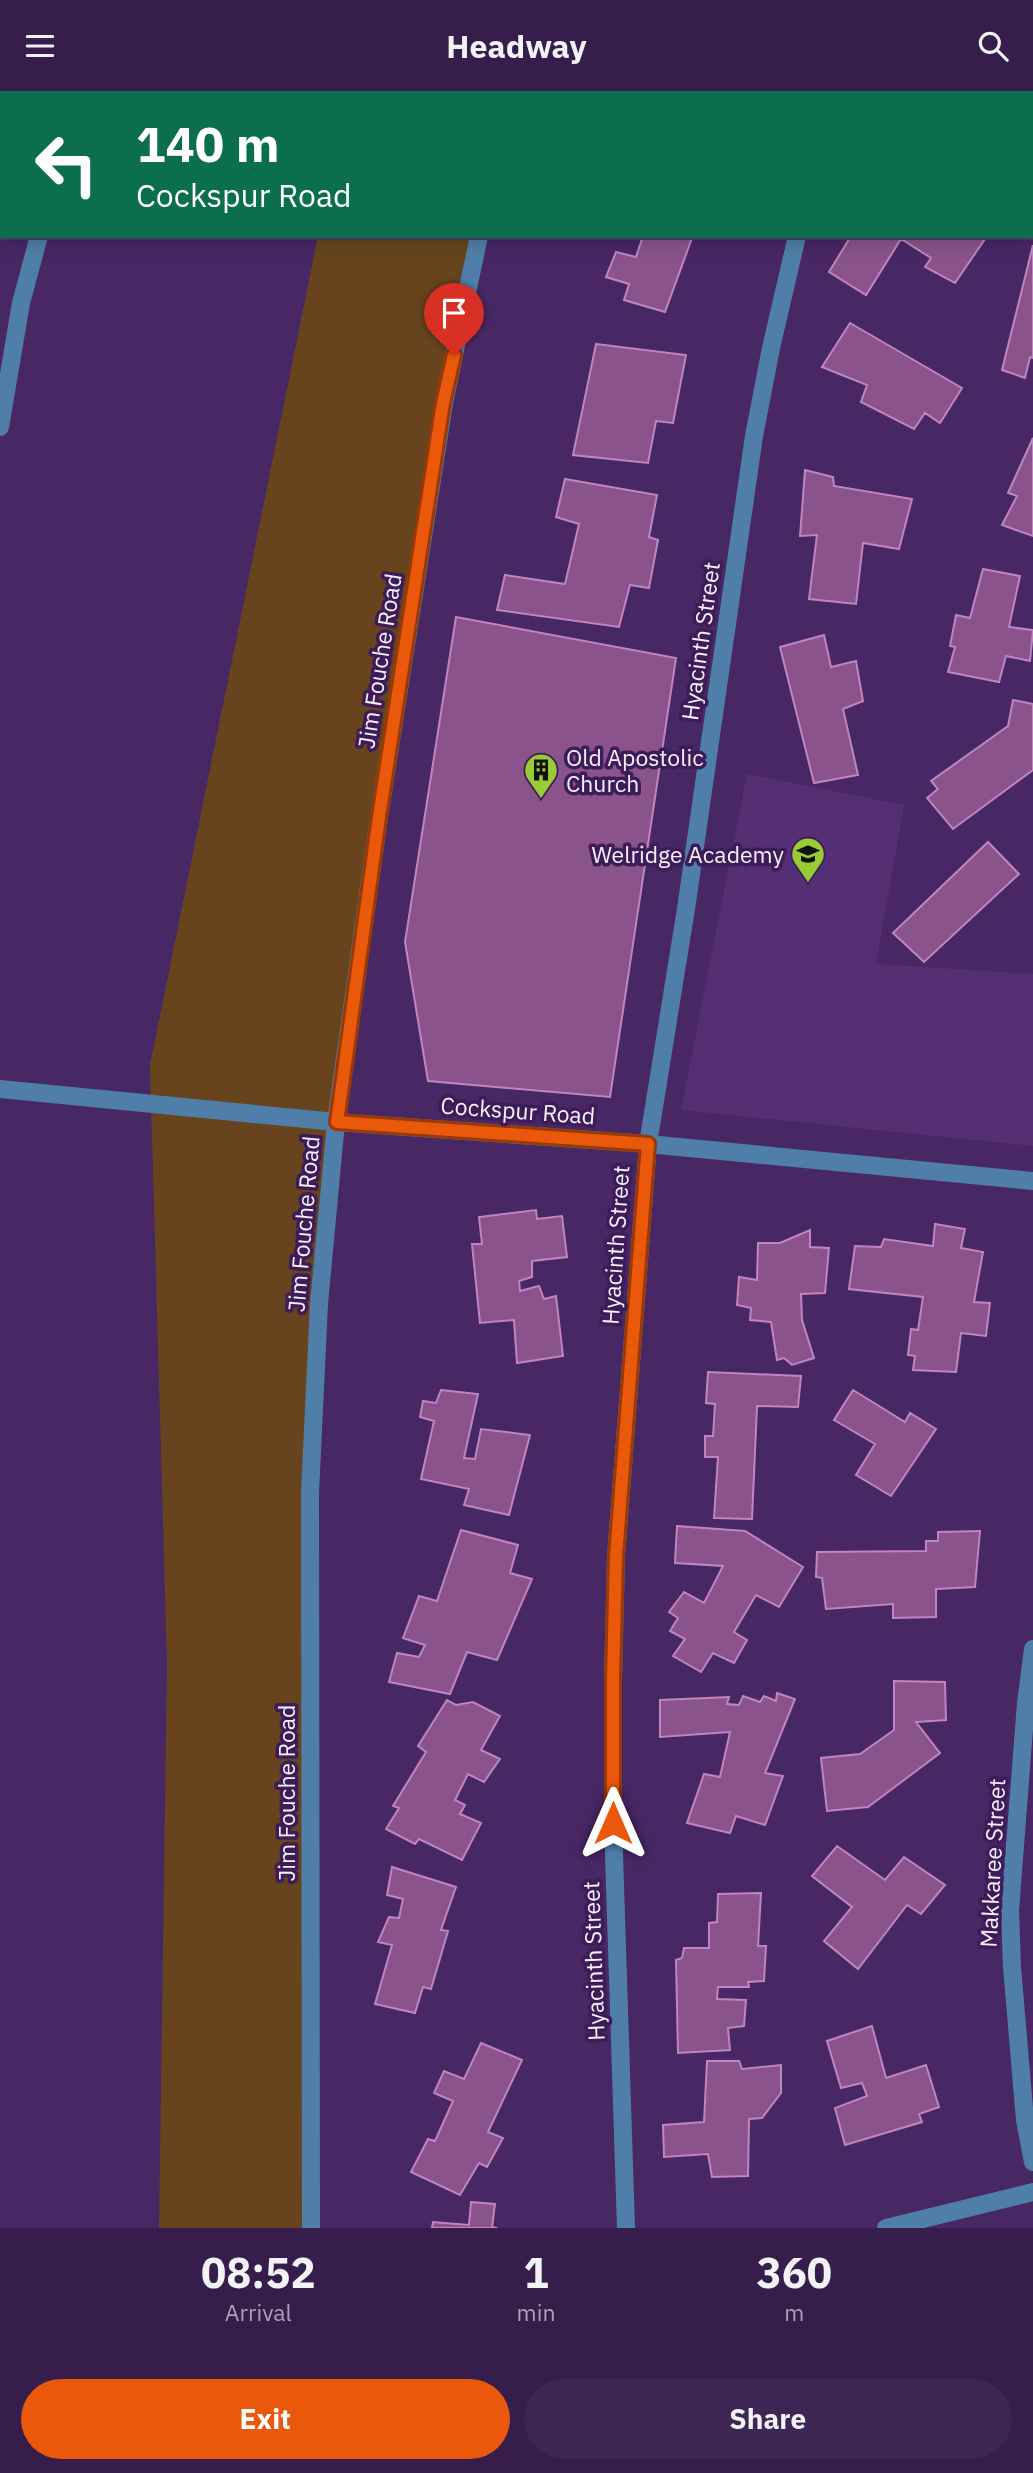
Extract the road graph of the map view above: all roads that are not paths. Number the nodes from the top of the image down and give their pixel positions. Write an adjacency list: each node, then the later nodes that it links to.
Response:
1 (38, 238): 4 (street)
2 (479, 238): 6 (street, Jim Fouche Road)
3 (797, 238): 7 (street, Hyacinth Street)
4 (0, 427)
5 (0, 1089): 6 (street, Cockspur Road)
6 (337, 1122): 7 (street, Cockspur Road); 13 (street, Jim Fouche Road)
7 (648, 1144): 8 (street, Cockspur Road); 14 (street, Hyacinth Street)
8 (1033, 1181)
9 (1033, 1649): 10 (street, Makkaree Street)
10 (1029, 1703): 11 (street, Makkaree Street)
11 (1033, 2162)
12 (1033, 2192): 15 (street)
13 (312, 2228)
14 (626, 2228)
15 (886, 2228)

